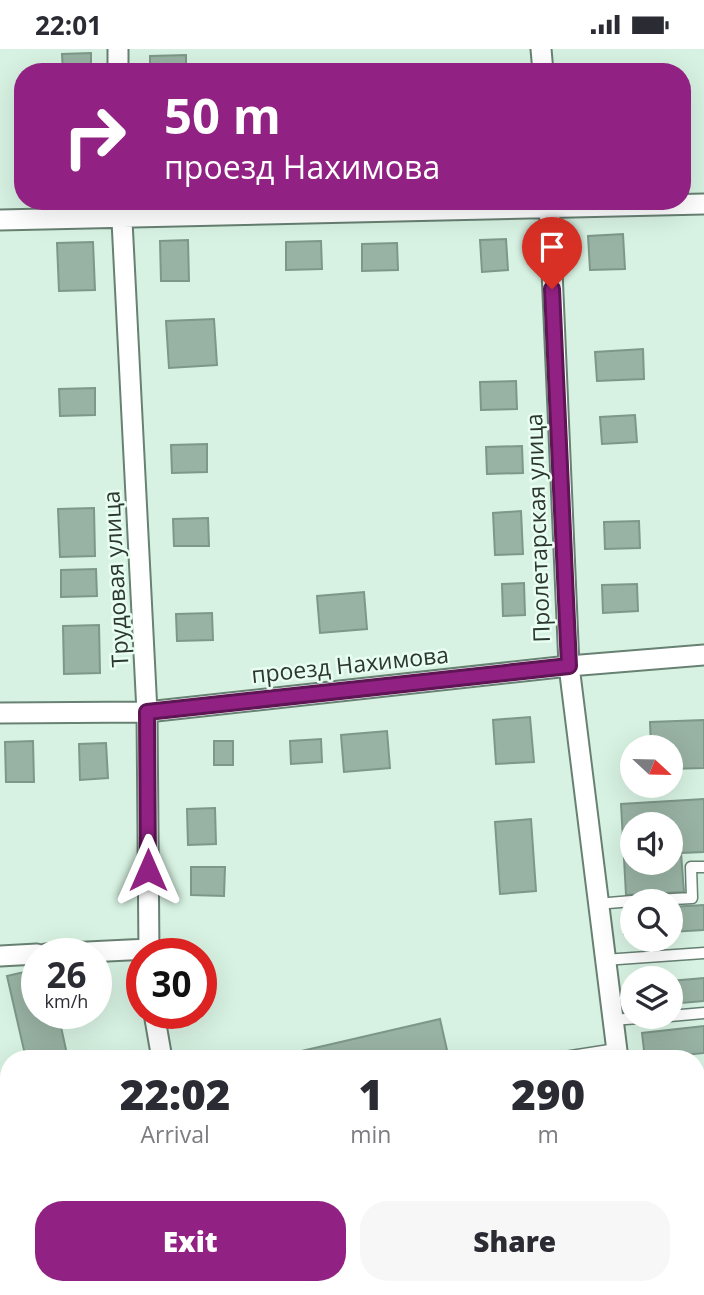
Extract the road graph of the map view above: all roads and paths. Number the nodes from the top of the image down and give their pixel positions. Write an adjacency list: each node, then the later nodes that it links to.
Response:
1 (110, 210): 4 (street)
2 (121, 210): 7 (street, Трудовая улица)
3 (549, 210): 6 (street, Пролетарская улица)
4 (0, 220)
5 (704, 655): 6 (street, проезд Нахимова)
6 (569, 666): 7 (street, проезд Нахимова); 12 (street, Пролетарская улица)
7 (147, 712): 8 (street, проезд Нахимова); 13 (street, Трудовая улица)
8 (0, 713)
9 (704, 867): 10 (lane)
10 (683, 898)
11 (620, 902): 12 (lane)
12 (597, 904): 17 (street, Пролетарская улица)
13 (149, 938)
14 (704, 953): 17 (lane)
15 (21, 955): 16 (street)
16 (0, 956)
17 (604, 960): 21 (street, Пролетарская улица)
18 (704, 1013): 19 (lane)
19 (683, 1015)
20 (620, 1019): 21 (lane)
21 (611, 1020): 24 (street, Пролетарская улица)
22 (157, 1029): 23 (street)
23 (160, 1050)
24 (616, 1050)

